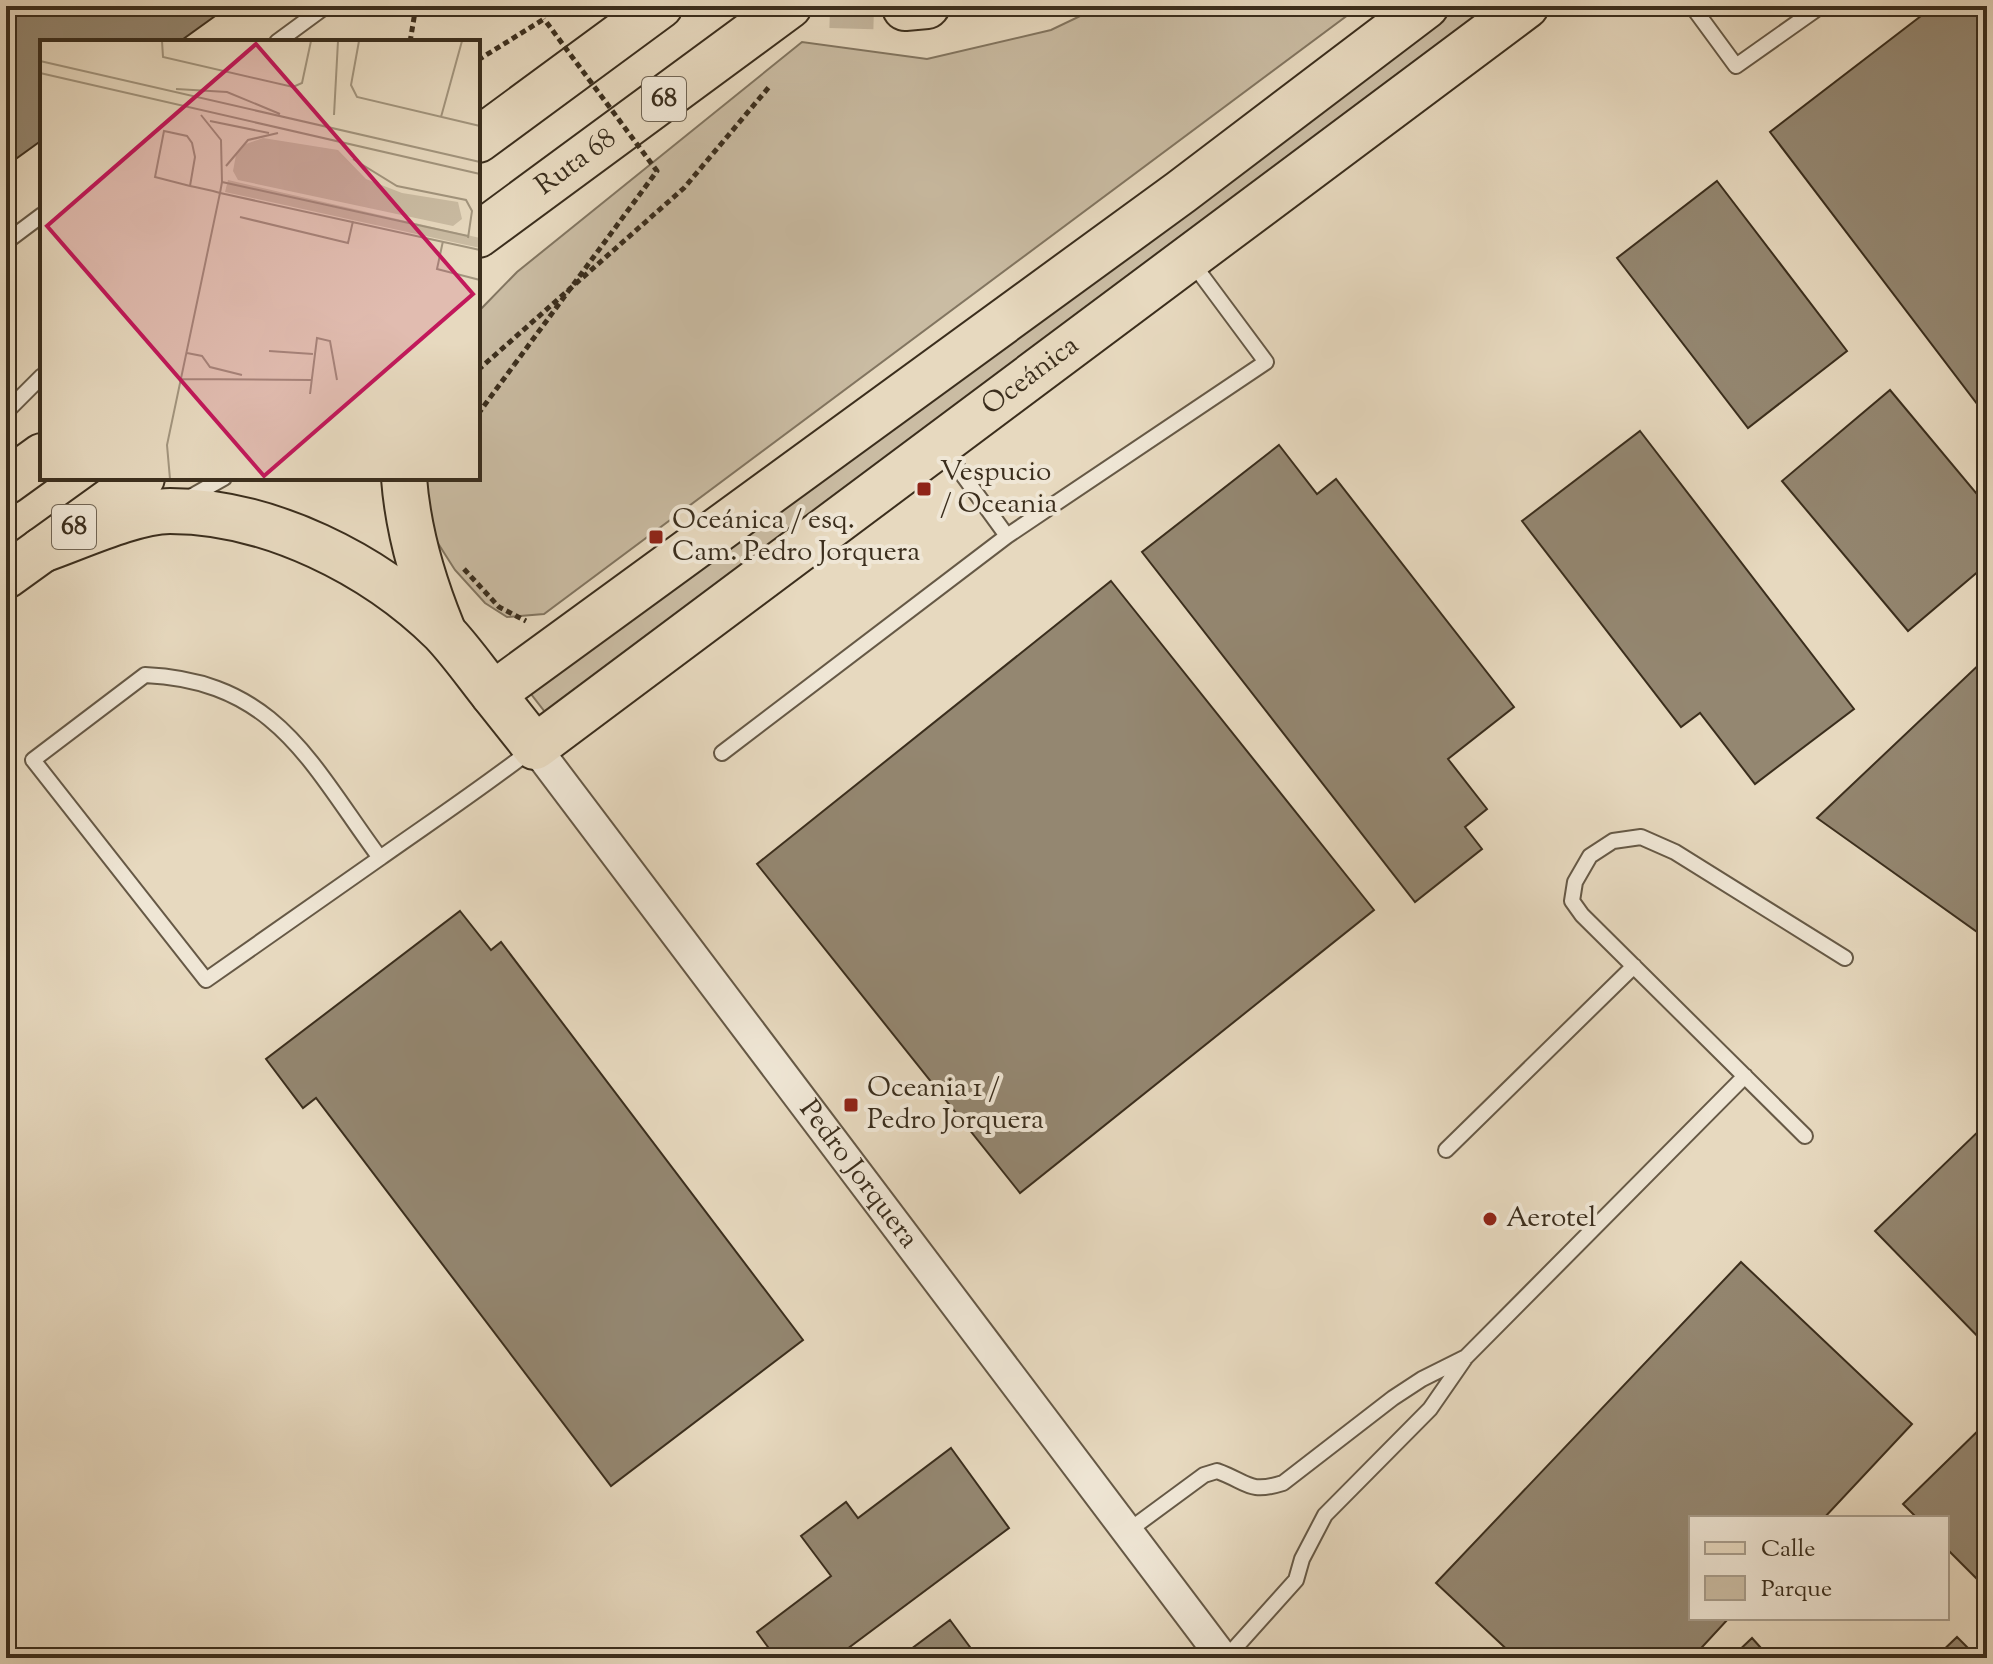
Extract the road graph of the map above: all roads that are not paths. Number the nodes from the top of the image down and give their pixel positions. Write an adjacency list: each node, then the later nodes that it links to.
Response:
1 (326, 6): 8 (lane)
2 (660, 6): 9 (main road)
3 (789, 6): 10 (main road, Ruta 68 / 68)
4 (1426, 6): 11 (main road, Oceánica)
5 (1526, 6): 15 (main road, Oceánica)
6 (1692, 6): 7 (lane)
7 (1821, 6)
8 (280, 40)
9 (480, 139)
10 (538, 192): 13 (main road, Ruta 68 / 68); 16 (main road)
11 (1181, 192): 15 (main road); 27 (main road, Oceánica)
12 (40, 216): 14 (lane)
13 (480, 234)
14 (6, 242)
15 (1202, 246): 19 (main road, Oceánica); 25 (lane)
16 (480, 265)
17 (40, 378): 18 (lane)
18 (6, 412)
19 (940, 443): 25 (lane); 29 (main road, Oceánica)
20 (40, 457): 23 (main road)
21 (215, 480): 24 (lane)
22 (404, 480): 28 (main road)
23 (6, 482)
24 (155, 494): 26 (main road, 68); 28 (main road)
25 (1007, 536): 32 (lane)
26 (6, 576)
27 (627, 598): 29 (main road); 30 (main road, Oceánica)
28 (445, 634): 30 (main road, Pedro Jorquera)
29 (665, 651): 31 (main road, Oceánica)
30 (493, 694): 31 (main road, Pedro Jorquera)
31 (535, 747): 33 (lane); 40 (street, Pedro Jorquera)
32 (722, 753)
33 (380, 858): 33 (lane)
34 (1845, 958): 35 (lane)
35 (1634, 966): 36 (lane); 38 (lane)
36 (1745, 1076): 37 (lane); 39 (lane)
37 (1805, 1136)
38 (1446, 1150)
39 (1466, 1357): 40 (lane); 41 (lane)
40 (1128, 1531): 41 (street, Pedro Jorquera)
41 (1224, 1658)

